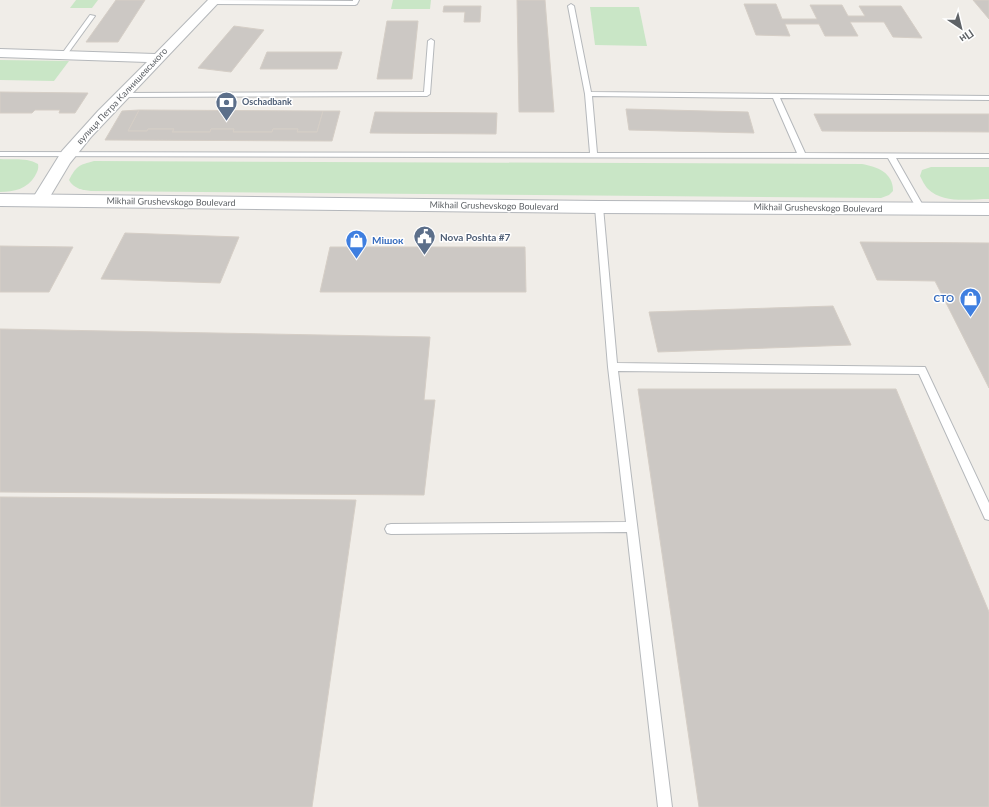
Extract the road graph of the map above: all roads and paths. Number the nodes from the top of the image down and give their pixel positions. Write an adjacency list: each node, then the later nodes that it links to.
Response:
1 (356, 0): 2 (lane)
2 (214, 1): 8 (street, вулиця Петра Калнишевського)
3 (572, 6): 9 (lane)
4 (92, 16): 7 (lane)
5 (431, 41): 10 (lane)
6 (0, 54): 7 (street)
7 (64, 55): 8 (street)
8 (157, 58): 10 (street, вулиця Петра Калнишевського)
9 (588, 94): 11 (lane); 15 (lane)
10 (123, 95): 14 (street, вулиця Петра Калнишевського)
11 (776, 96): 12 (lane); 16 (lane)
12 (989, 98)
13 (0, 154): 14 (lane)
14 (68, 154): 15 (lane); 20 (street, вулиця Петра Калнишевського)
15 (594, 156): 16 (lane)
16 (802, 156): 17 (lane)
17 (892, 156): 18 (lane); 22 (lane)
18 (989, 156)
19 (0, 200): 20 (main road, Mikhail Grushevskogo Boulevard)
20 (39, 201): 21 (main road, Mikhail Grushevskogo Boulevard)
21 (599, 207): 22 (main road, Mikhail Grushevskogo Boulevard); 24 (lane)
22 (921, 209): 23 (main road, Mikhail Grushevskogo Boulevard)
23 (989, 209)
24 (613, 367): 25 (lane); 26 (lane)
25 (989, 515)
26 (632, 527): 27 (lane); 28 (lane)
27 (391, 529)
28 (665, 807)

